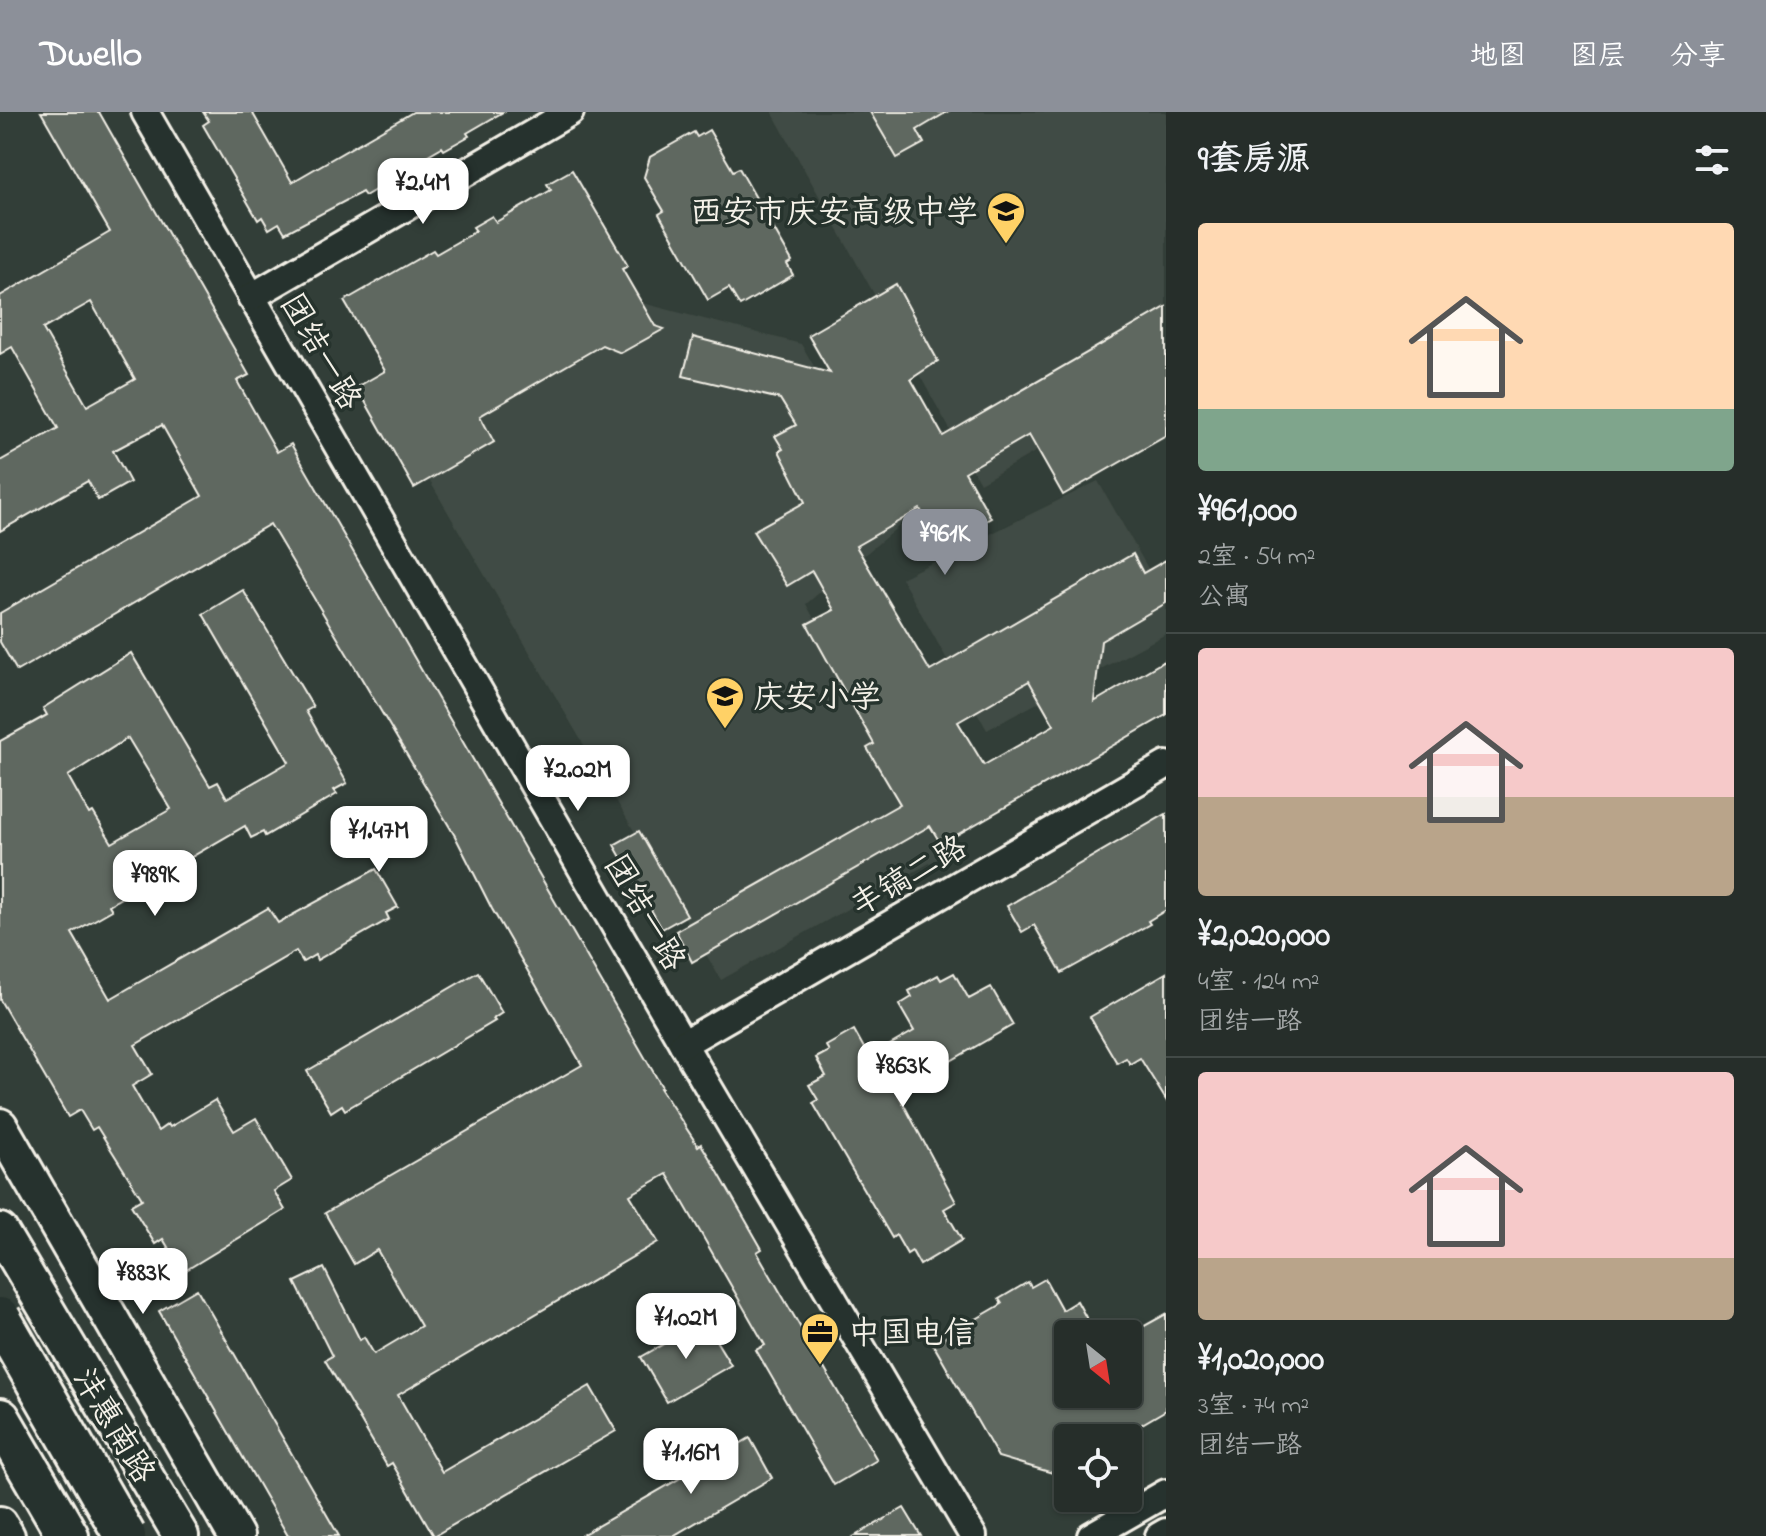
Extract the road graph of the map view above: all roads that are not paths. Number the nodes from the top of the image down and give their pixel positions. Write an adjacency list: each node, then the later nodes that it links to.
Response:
1 (145, 112): 3 (street, 团结一路)
2 (570, 112): 3 (street)
3 (251, 297): 5 (street, 团结一路)
4 (1166, 765): 5 (street, 丰镐二路)
5 (683, 1044): 18 (street, 团结一路)
6 (0, 1126): 17 (main road)
7 (0, 1231): 16 (main road, 沣惠南路)
8 (0, 1318): 15 (highway, bridge)
9 (0, 1419): 14 (highway)
10 (1166, 1493): 19 (street)
11 (0, 1524): 13 (main road)
12 (1166, 1532): 20 (street)
13 (7, 1536)
14 (68, 1536)
15 (125, 1536)
16 (181, 1536)
17 (236, 1536)
18 (973, 1536)
19 (1091, 1536)
20 (1159, 1536)

